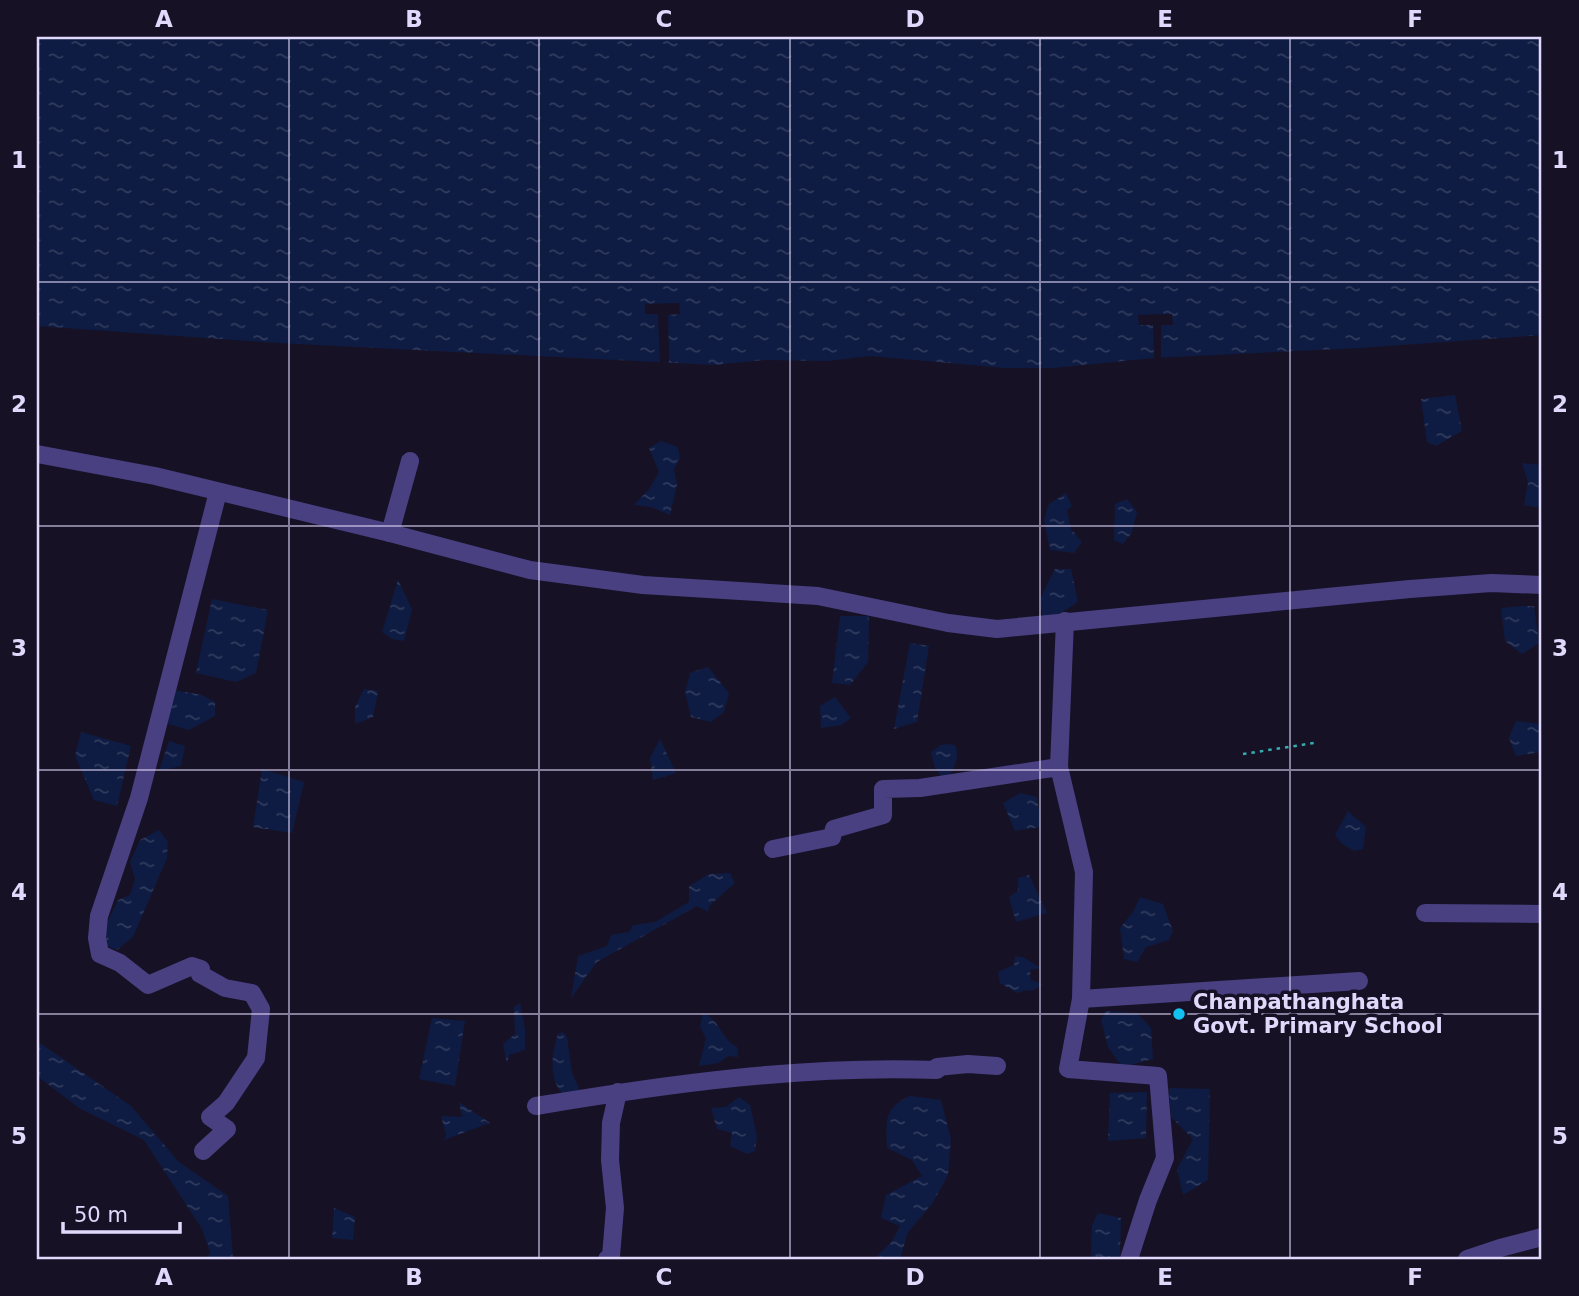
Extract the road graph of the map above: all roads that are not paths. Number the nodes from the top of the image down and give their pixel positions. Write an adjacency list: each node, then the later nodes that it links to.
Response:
1 (37, 454): 3 (street)
2 (411, 461): 4 (street)
3 (218, 492): 4 (street); 16 (street)
4 (390, 533): 6 (street)
5 (1542, 585): 6 (street)
6 (1065, 621): 7 (street)
7 (1059, 767): 8 (street); 12 (street)
8 (773, 849)
9 (1425, 913): 10 (street)
10 (1542, 914)
11 (1359, 981): 12 (street)
12 (1081, 999): 19 (street)
13 (997, 1066): 14 (street)
14 (618, 1092): 15 (street); 18 (street)
15 (536, 1106)
16 (203, 1151)
17 (1542, 1237): 20 (street)
18 (607, 1259)
19 (1129, 1259)
20 (1467, 1259)

